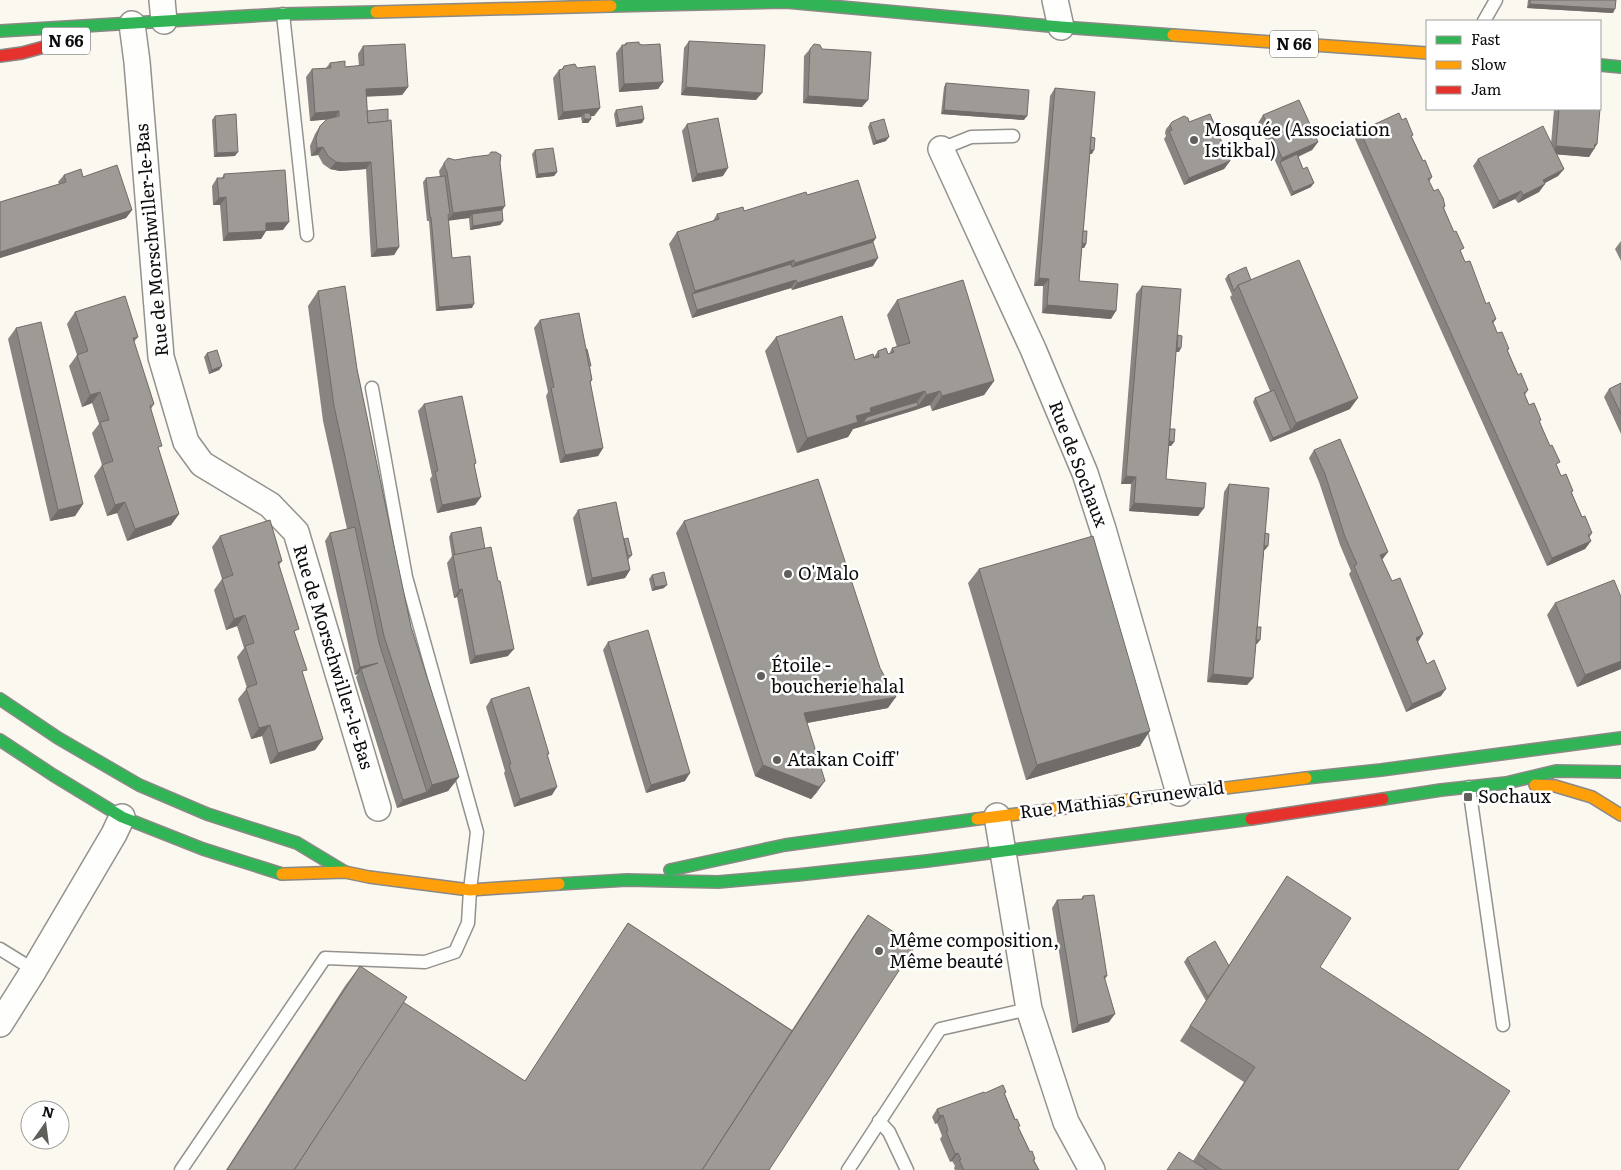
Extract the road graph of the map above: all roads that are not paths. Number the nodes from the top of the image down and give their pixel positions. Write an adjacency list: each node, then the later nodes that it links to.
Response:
1 (1055, 0): 8 (street)
2 (1496, 0): 6 (lane)
3 (787, 1): 5 (street, N 66); 8 (street, N 66)
4 (163, 10): 5 (street, N 66); 7 (street, N 66)
5 (283, 14): 16 (lane)
6 (1485, 20)
7 (132, 24): 9 (street, N 66); 11 (street, N 66); 25 (street, Rue de Morschwiller-le-Bas)
8 (1061, 27): 10 (street, N 66)
9 (0, 32)
10 (1426, 53)
11 (0, 56)
12 (1601, 65): 13 (street)
13 (1621, 67)
14 (1013, 136): 15 (lane)
15 (941, 149): 24 (street, Rue de Sochaux)
16 (307, 235)
17 (372, 388): 32 (lane)
18 (0, 699): 30 (street, Rue Mathias Grunewald)
19 (1621, 738): 24 (street, Rue Mathias Grunewald)
20 (0, 740): 26 (street, Rue Mathias Grunewald)
21 (1621, 772): 22 (street, Rue Mathias Grunewald)
22 (1506, 783): 23 (street, Rue Mathias Grunewald); 27 (street, Rue Mathias Grunewald)
23 (1470, 787): 29 (street, Rue Mathias Grunewald); 37 (lane)
24 (1179, 793): 28 (street, Rue Mathias Grunewald)
25 (378, 808)
26 (124, 813): 30 (street, Rue Mathias Grunewald); 34 (street)
27 (1621, 815)
28 (997, 816): 29 (street); 31 (street, Rue Mathias Grunewald)
29 (1003, 850): 31 (street, Rue Mathias Grunewald); 35 (street)
30 (345, 872): 32 (street, Rue Mathias Grunewald)
31 (627, 880): 32 (street, Rue Mathias Grunewald)
32 (470, 890): 39 (lane)
33 (0, 949): 34 (lane)
34 (34, 970): 36 (street)
35 (1029, 1009): 38 (lane); 42 (street)
36 (0, 1024)
37 (1503, 1025)
38 (879, 1121): 40 (lane); 41 (lane)
39 (181, 1170)
40 (848, 1170)
41 (907, 1170)
42 (1092, 1170)

